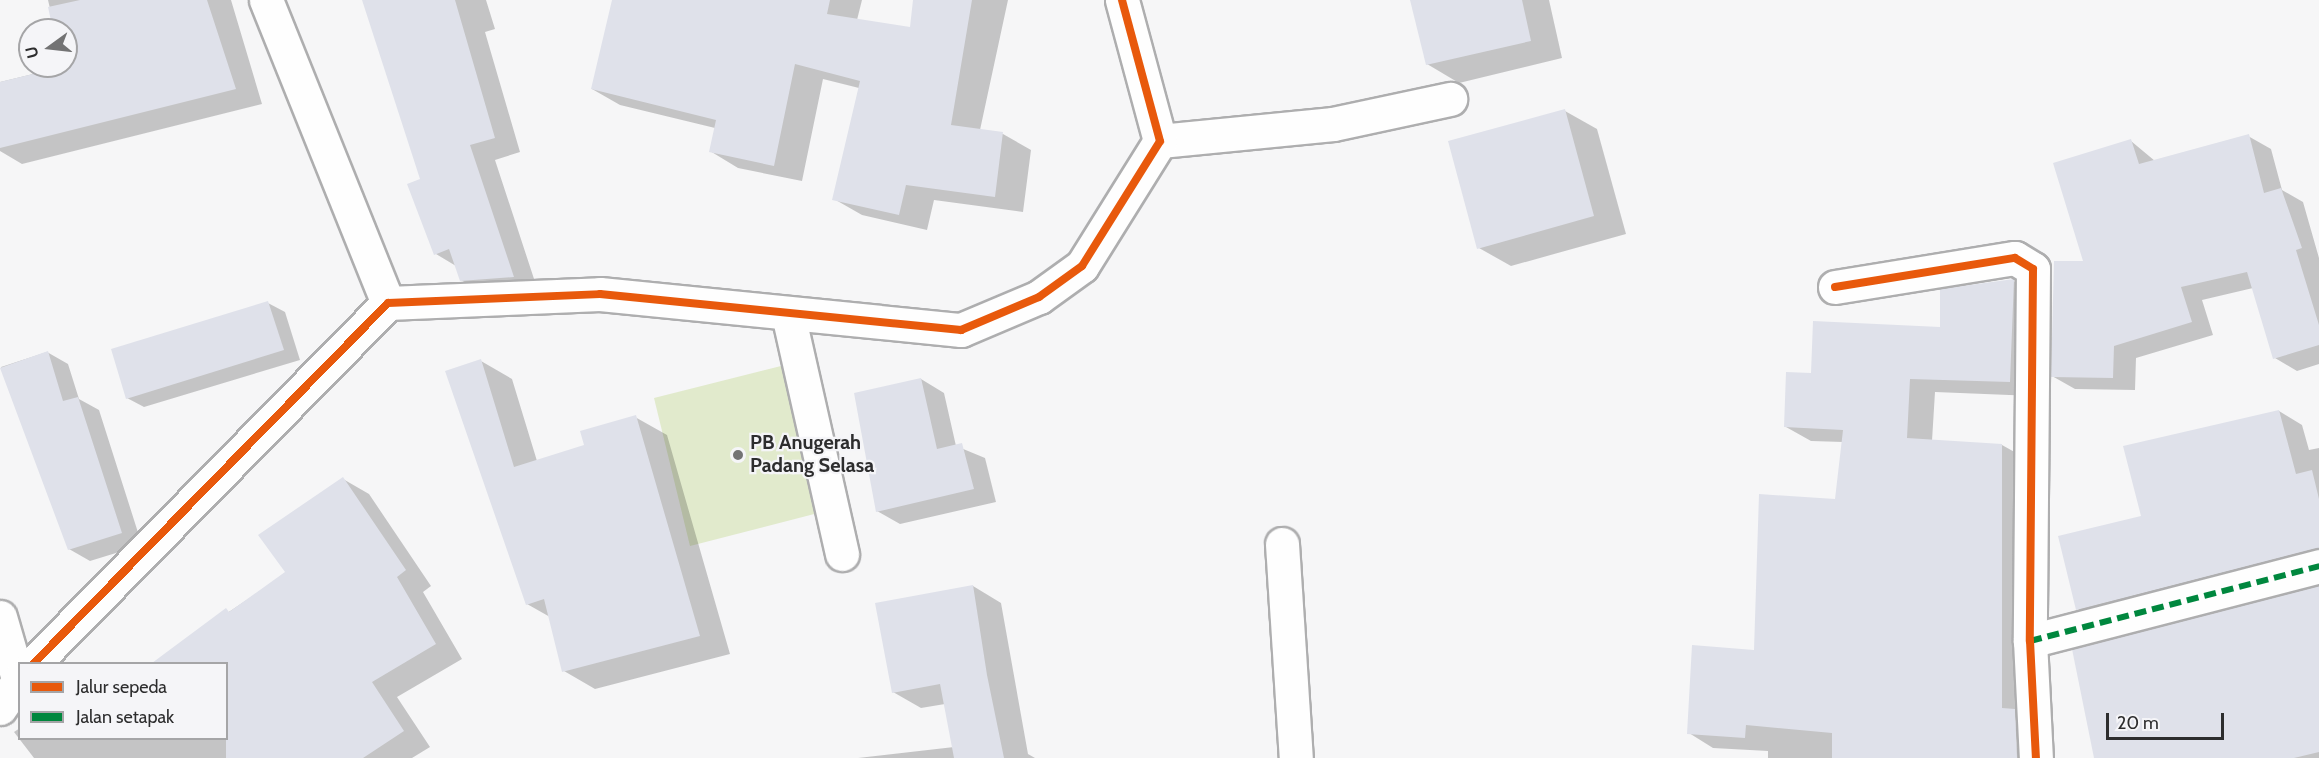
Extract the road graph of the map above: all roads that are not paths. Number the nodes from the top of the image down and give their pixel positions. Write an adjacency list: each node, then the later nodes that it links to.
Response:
1 (266, 0): 6 (street)
2 (1122, 0): 4 (street)
3 (1450, 99): 4 (street)
4 (1160, 141): 7 (street)
5 (1834, 287): 12 (street)
6 (388, 303): 7 (street); 14 (street)
7 (788, 314): 9 (street)
8 (1282, 544): 17 (street)
9 (842, 554)
10 (2319, 566): 12 (street)
11 (0, 617): 13 (street)
12 (2030, 641): 18 (street)
13 (18, 662)
14 (34, 662)
15 (18, 681): 16 (street)
16 (0, 708)
17 (1296, 758)
18 (2036, 758)

